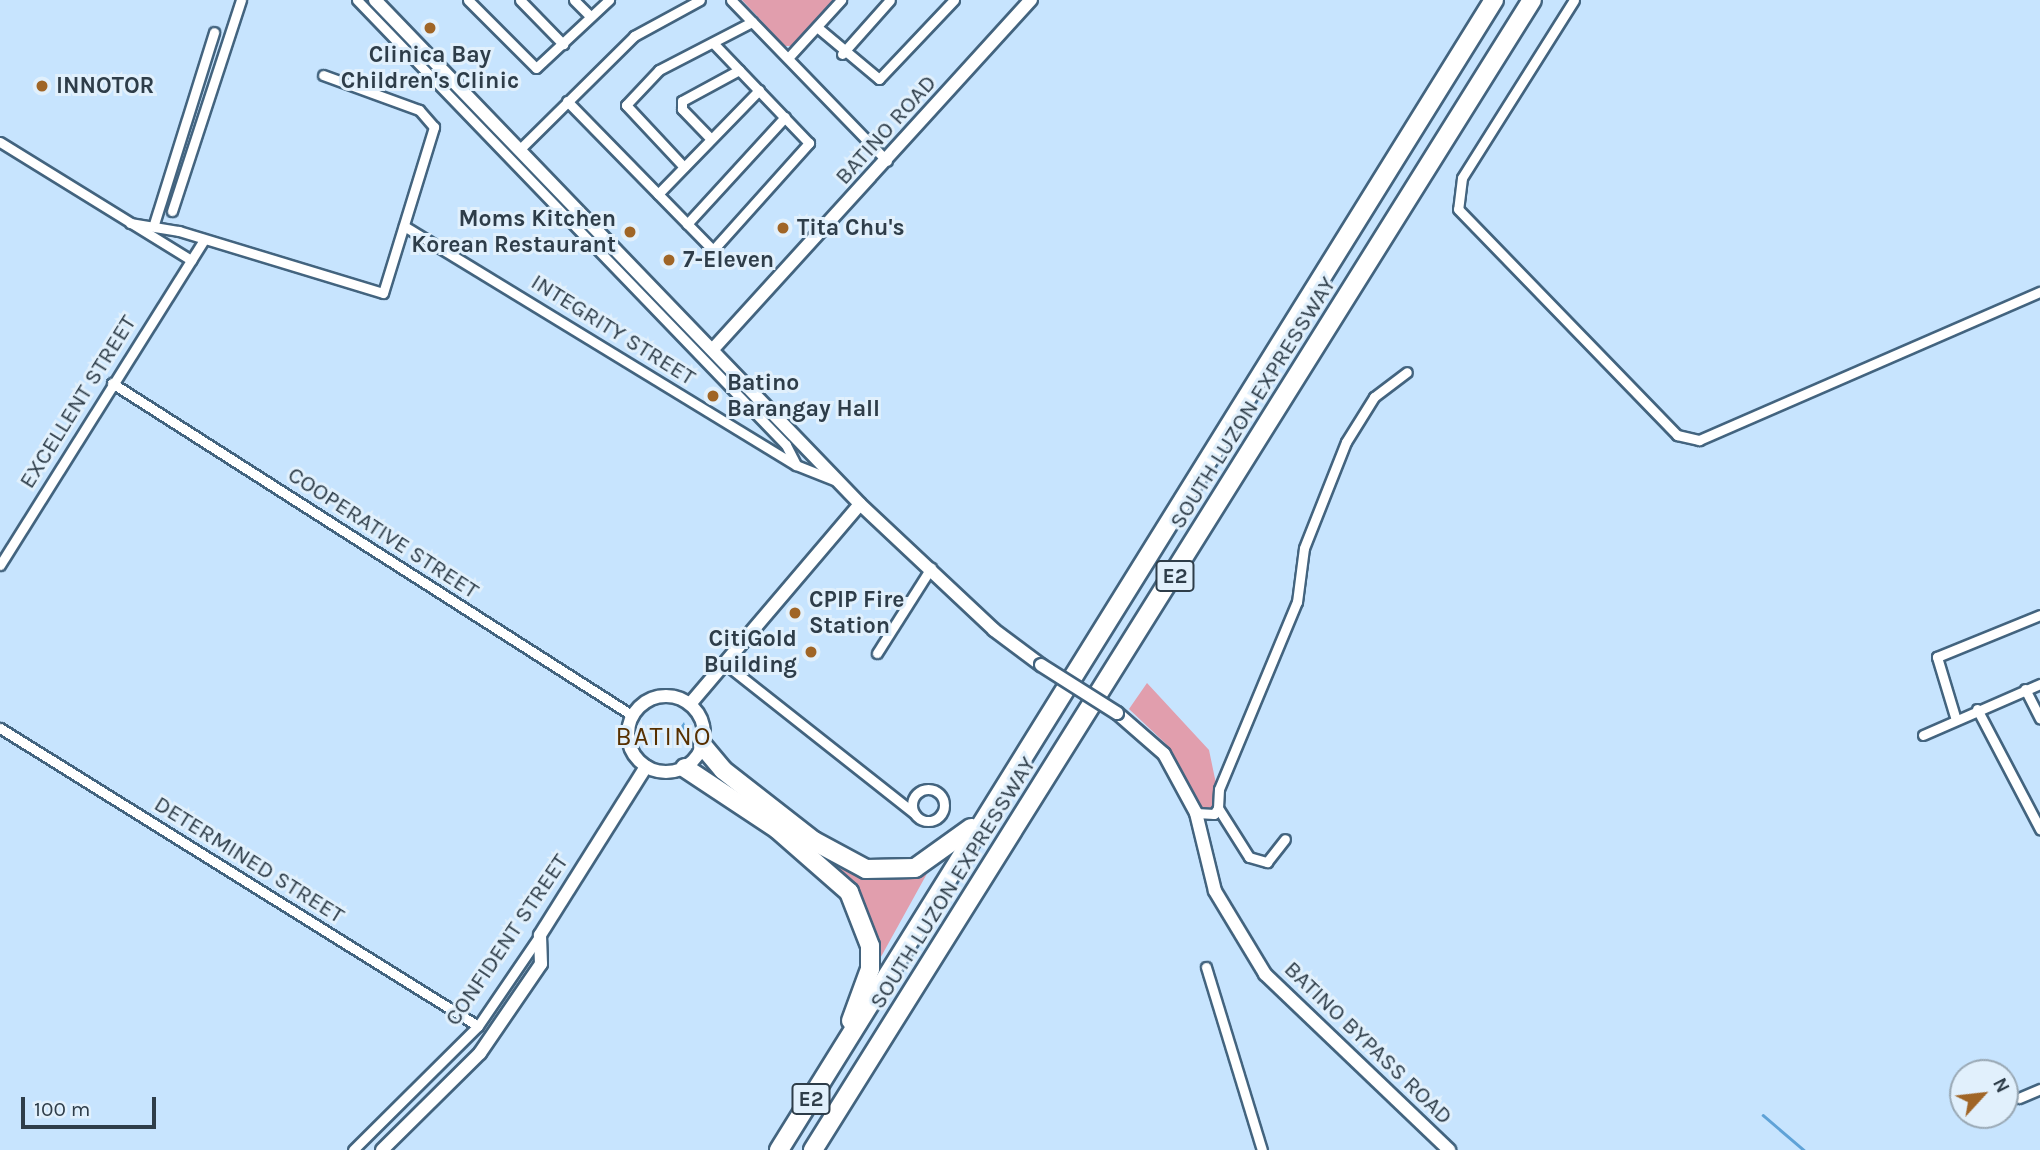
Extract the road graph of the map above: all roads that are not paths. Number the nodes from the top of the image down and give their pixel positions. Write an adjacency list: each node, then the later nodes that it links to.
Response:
1 (357, 0): 47 (street)
2 (376, 0): 32 (main road, BATINO BYPASS ROAD)
3 (468, 0): 22 (street)
4 (520, 0): 22 (street)
5 (574, 0): 17 (street)
6 (609, 0): 17 (street)
7 (700, 0): 28 (street)
8 (731, 0): 18 (street)
9 (841, 0): 19 (street)
10 (890, 0): 23 (street)
11 (954, 0): 23 (street)
12 (1031, 0): 33 (main road, BATINO ROAD)
13 (1494, 0): 67 (highway, SOUTH LUZON EXPRESSWAY / E2)
14 (1532, 0): 82 (highway, SOUTH LUZON EXPRESSWAY / E2)
15 (1574, 0): 43 (street)
16 (242, 1): 36 (street)
17 (590, 16): 22 (street)
18 (752, 22): 21 (street); 24 (street)
19 (817, 27): 23 (street); 24 (street)
20 (214, 32): 38 (street)
21 (713, 43): 25 (street); 34 (street)
22 (563, 44)
23 (842, 54)
24 (788, 58): 33 (street)
25 (739, 70): 27 (street); 30 (street)
26 (323, 75): 40 (street)
27 (759, 90): 29 (street); 30 (street)
28 (567, 101): 32 (street); 35 (street)
29 (785, 117): 39 (street); 39 (street)
30 (711, 139): 34 (street)
31 (0, 142): 37 (street)
32 (523, 147): 44 (main road, BATINO BYPASS ROAD)
33 (887, 160): 44 (main road, BATINO ROAD)
34 (684, 167): 35 (street)
35 (658, 194): 39 (street)
36 (172, 211)
37 (130, 223): 38 (street); 42 (street)
38 (154, 224): 41 (street)
39 (687, 224)
40 (404, 226): 41 (street); 47 (street, INTEGRITY STREET)
41 (204, 240): 42 (street, EXCELLENT STREET)
42 (191, 260): 46 (street, EXCELLENT STREET)
43 (2040, 292)
44 (714, 348): 48 (main road, BATINO BYPASS ROAD)
45 (1407, 372): 68 (street)
46 (112, 383): 50 (street, EXCELLENT STREET); 59 (street, COOPERATIVE STREET)
47 (796, 465): 48 (street, INTEGRITY STREET)
48 (840, 482): 49 (main road, BATINO BYPASS ROAD)
49 (860, 504): 51 (main road, BATINO BYPASS ROAD); 54 (main road)
50 (0, 565)
51 (931, 568): 53 (street); 70 (main road, BATINO BYPASS ROAD, bridge)
52 (2040, 615): 61 (street)
53 (877, 653)
54 (724, 663): 57 (main road); 69 (street)
55 (2040, 684): 56 (street)
56 (2025, 690): 58 (street); 60 (street)
57 (690, 704): 59 (main road); 64 (main road)
58 (1977, 709): 61 (street); 71 (street)
59 (633, 716): 65 (main road)
60 (2040, 718)
61 (1956, 720): 63 (street)
62 (0, 728): 75 (street, DETERMINED STREET)
63 (1923, 735)
64 (703, 746): 66 (main road); 67 (highway)
65 (646, 766): 66 (main road); 73 (main road, CONFIDENT STREET)
66 (685, 768): 76 (highway)
67 (1000, 796): 76 (highway, SOUTH LUZON EXPRESSWAY / E2)
68 (1218, 808): 70 (street); 72 (street)
69 (914, 811)
70 (1196, 813): 84 (main road, BATINO BYPASS ROAD)
71 (2040, 829)
72 (1285, 839)
73 (540, 936): 75 (street, CONFIDENT STREET); 80 (main road)
74 (1206, 967): 83 (street)
75 (478, 1026): 79 (street, CONFIDENT STREET)
76 (843, 1048): 81 (highway, SOUTH LUZON EXPRESSWAY / E2)
77 (2040, 1089): 78 (street)
78 (2019, 1098)
79 (353, 1150)
80 (382, 1150)
81 (779, 1150)
82 (813, 1150)
83 (1262, 1150)
84 (1449, 1150)

